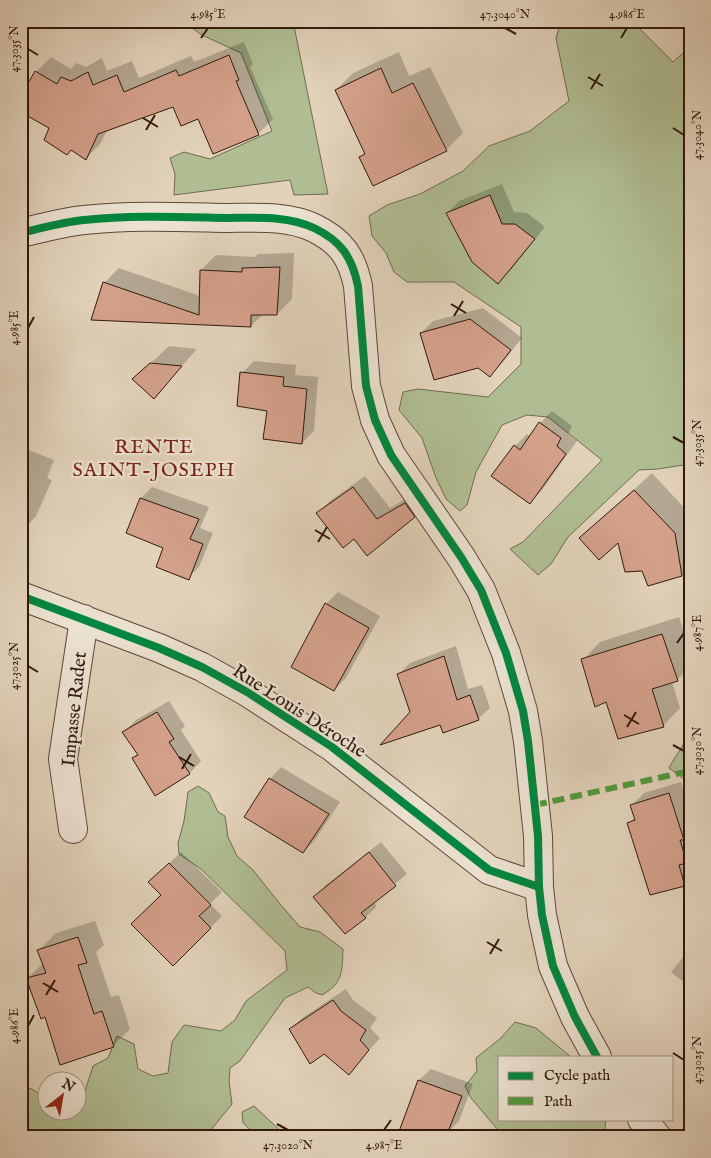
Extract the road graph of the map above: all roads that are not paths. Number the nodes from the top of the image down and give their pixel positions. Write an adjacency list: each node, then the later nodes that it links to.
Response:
1 (21, 233): 5 (street)
2 (21, 596): 3 (street, Rue Louis Déroche)
3 (84, 619): 4 (street, Impasse Radet); 5 (street, Rue Louis Déroche)
4 (73, 829)
5 (539, 886): 6 (street)
6 (595, 1056)
7 (643, 1120): 8 (street)
8 (657, 1137)

